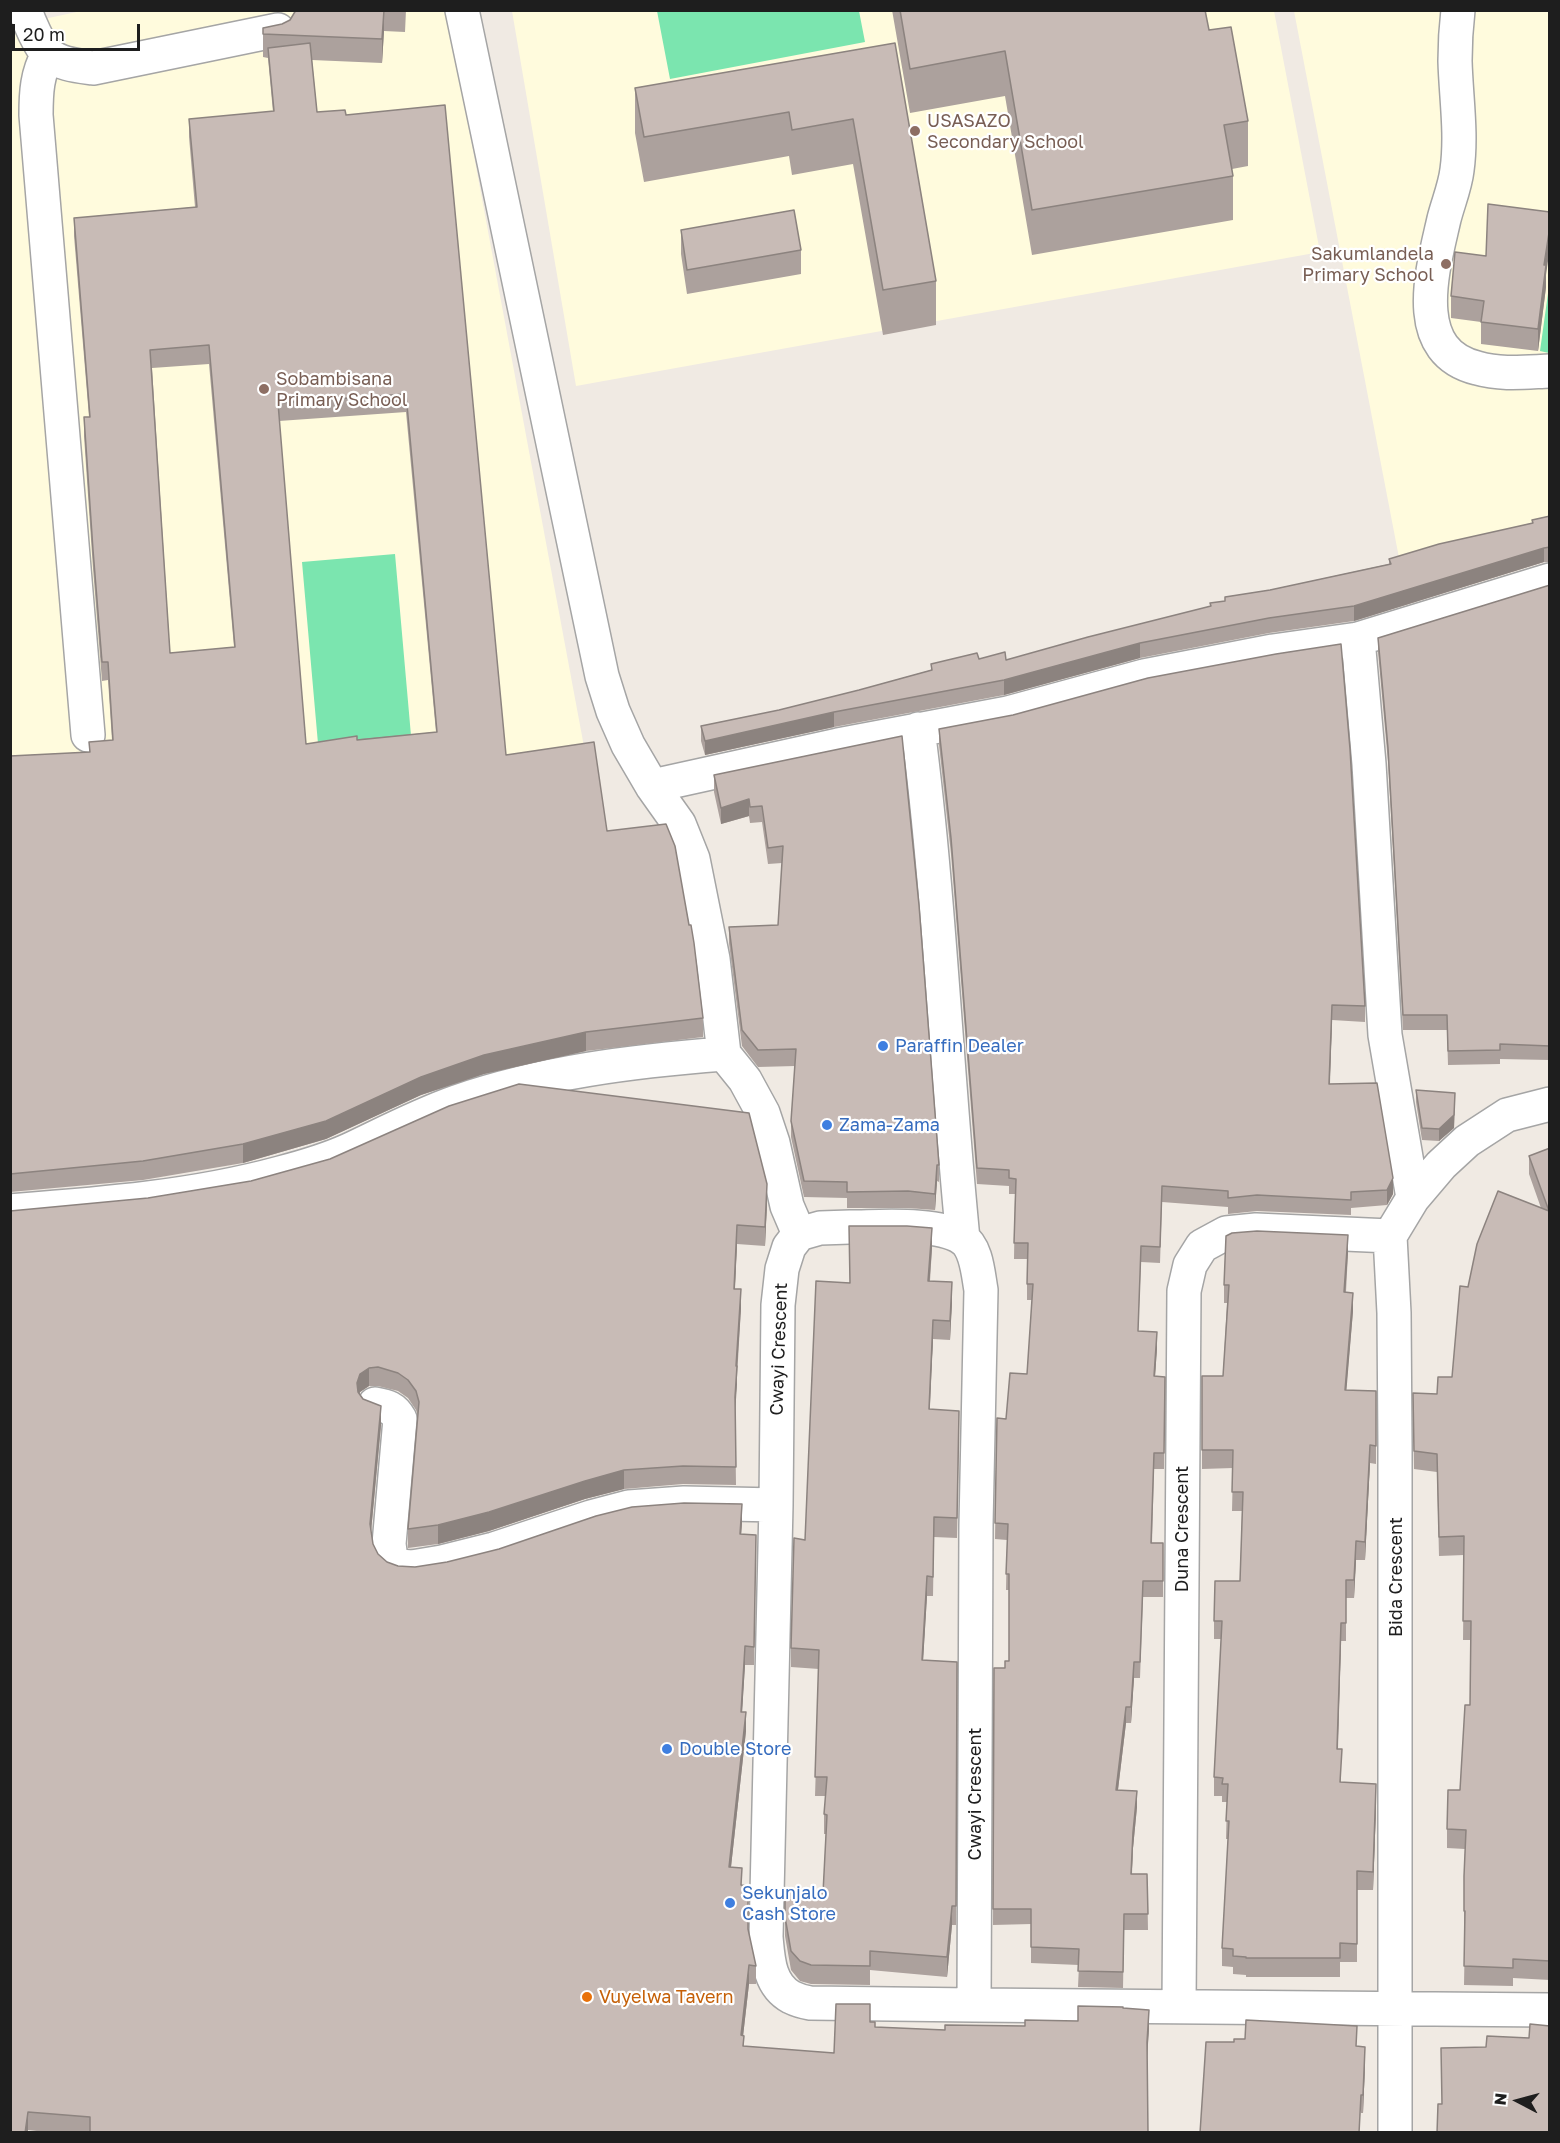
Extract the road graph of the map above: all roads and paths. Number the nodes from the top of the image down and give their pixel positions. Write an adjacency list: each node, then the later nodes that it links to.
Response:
1 (25, 10): 5 (street)
2 (462, 10): 11 (street)
3 (1458, 10): 6 (street)
4 (278, 30): 5 (street)
5 (48, 54): 10 (street)
6 (1550, 371)
7 (1550, 580): 8 (street)
8 (1358, 639): 9 (street); 14 (street)
9 (918, 729): 11 (street); 18 (street)
10 (88, 735)
11 (652, 786): 12 (street)
12 (724, 1054): 15 (street); 16 (street)
13 (1550, 1104): 14 (street)
14 (1413, 1198): 17 (street)
15 (10, 1211)
16 (799, 1234): 18 (street); 20 (street, Cwayi Crescent)
17 (1390, 1236): 22 (street, Duna Crescent); 23 (street, Bida Crescent)
18 (963, 1239): 21 (street, Cwayi Crescent)
19 (375, 1404): 20 (street)
20 (776, 1505): 21 (street, Cwayi Crescent)
21 (974, 2005): 22 (street, Cwayi Crescent)
22 (1179, 2007): 23 (street, Cwayi Crescent)
23 (1396, 2009): 24 (street, Cwayi Crescent); 25 (street, Bida Crescent)
24 (1550, 2010)
25 (1395, 2133)

